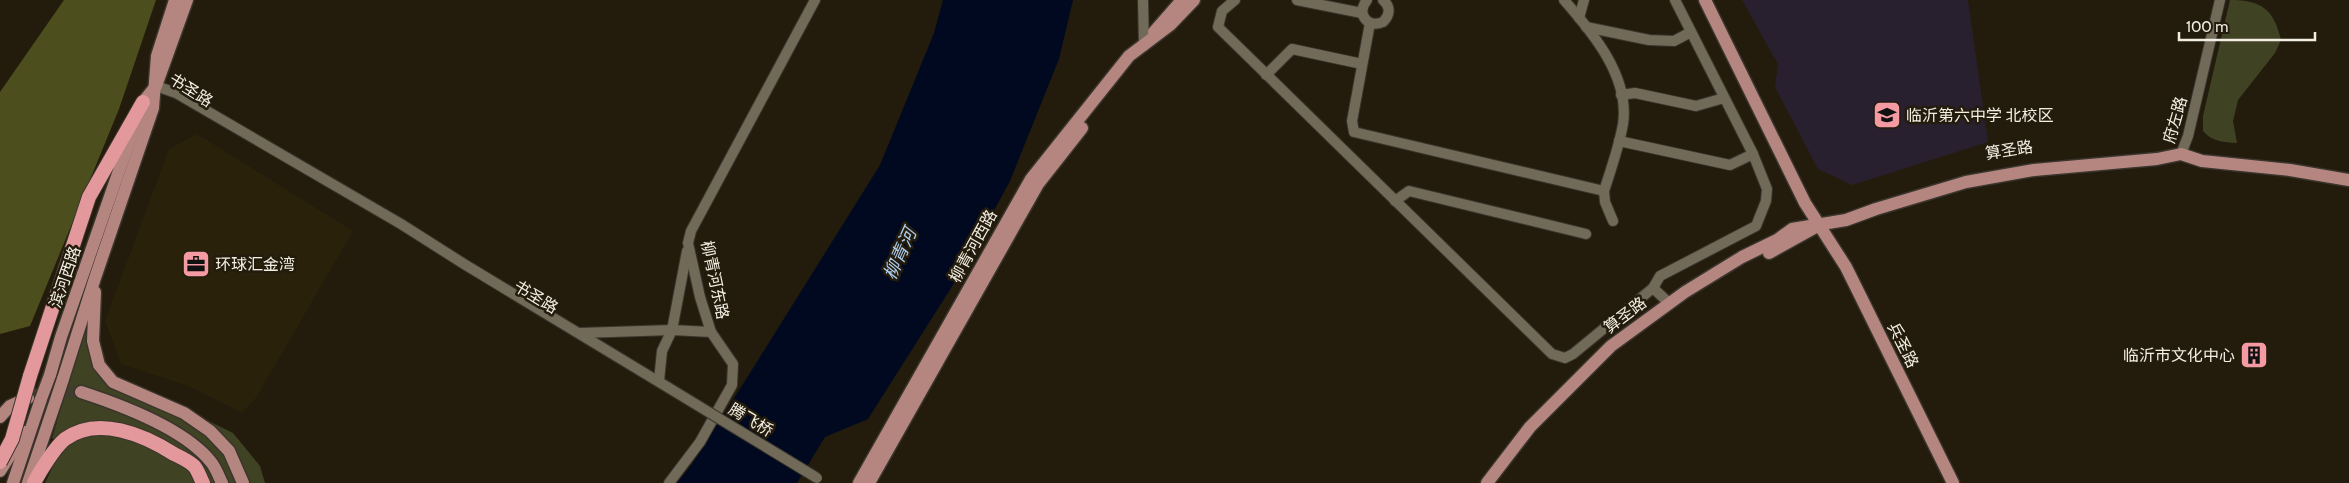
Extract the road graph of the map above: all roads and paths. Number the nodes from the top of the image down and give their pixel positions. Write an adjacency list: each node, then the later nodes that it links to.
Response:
1 (175, 0): 26 (main road, 滨河西路)
2 (187, 0): 26 (main road, 滨河西路)
3 (815, 0): 40 (street, 柳青河东路)
4 (1143, 0): 23 (street)
5 (1182, 0): 23 (main road)
6 (1194, 0): 23 (main road)
7 (1234, 0): 25 (street)
8 (1298, 0): 18 (street)
9 (1367, 0): 18 (street)
10 (1383, 0): 20 (street)
11 (1564, 0): 19 (street)
12 (1584, 0): 19 (street)
13 (1675, 0): 22 (street)
14 (1705, 0): 38 (main road, 兵圣路)
15 (1713, 0): 38 (main road, 兵圣路)
16 (2216, 0): 32 (street, 府左路)
17 (2220, 0): 32 (street, 府左路)
18 (1362, 13): 20 (street)
19 (1579, 18): 21 (street)
20 (1370, 23): 24 (street)
21 (1586, 26): 22 (street); 27 (street)
22 (1691, 32): 28 (street)
23 (1144, 46): 63 (main road, 柳青河西路); 64 (main road, 柳青河西路)
24 (1362, 64): 25 (street); 35 (street)
25 (1266, 75): 36 (street)
26 (156, 86): 29 (main road, 滨河西路); 41 (main road, 滨河西路); 46 (street, 书圣路); 48 (street, 书圣路)
27 (1621, 95): 28 (street); 30 (street)
28 (1724, 98): 31 (street)
29 (143, 102): 52 (main road, 滨河西路, bridge); 53 (highway, bridge)
30 (1619, 141): 31 (street); 35 (street)
31 (1753, 154): 42 (street)
32 (2181, 154): 33 (main road, 算圣路); 34 (main road, 算圣路); 38 (main road, 算圣路)
33 (2349, 172)
34 (2349, 180)
35 (1604, 191): 37 (street)
36 (1395, 201): 39 (street); 42 (street)
37 (1613, 221)
38 (1820, 224): 43 (main road, 算圣路); 66 (main road, 算圣路); 67 (main road, 兵圣路); 68 (main road, 兵圣路)
39 (1586, 234)
40 (688, 243): 44 (street); 45 (street, 柳青河东路)
41 (95, 278): 57 (main road, 滨河西路, bridge); 61 (main road)
42 (1652, 288): 43 (street)
43 (1669, 303): 65 (main road, 算圣路)
44 (672, 330): 45 (street); 46 (street); 47 (street)
45 (711, 332): 62 (street, 柳青河东路)
46 (580, 333): 47 (street, 书圣路)
47 (659, 381): 48 (street, 书圣路)
48 (667, 390): 55 (street, 腾飞桥)
49 (81, 392): 60 (main road)
50 (28, 398): 51 (main road)
51 (0, 417)
52 (35, 418): 54 (main road); 56 (main road, 滨河西路)
53 (0, 462)
54 (0, 471)
55 (818, 481)
56 (14, 483)
57 (28, 483)
58 (34, 483): 59 (highway)
59 (203, 483)
60 (222, 483)
61 (243, 483)
62 (669, 483)
63 (859, 483)
64 (869, 483)
65 (1487, 483)
66 (1498, 483)
67 (1945, 483)
68 (1954, 483)

